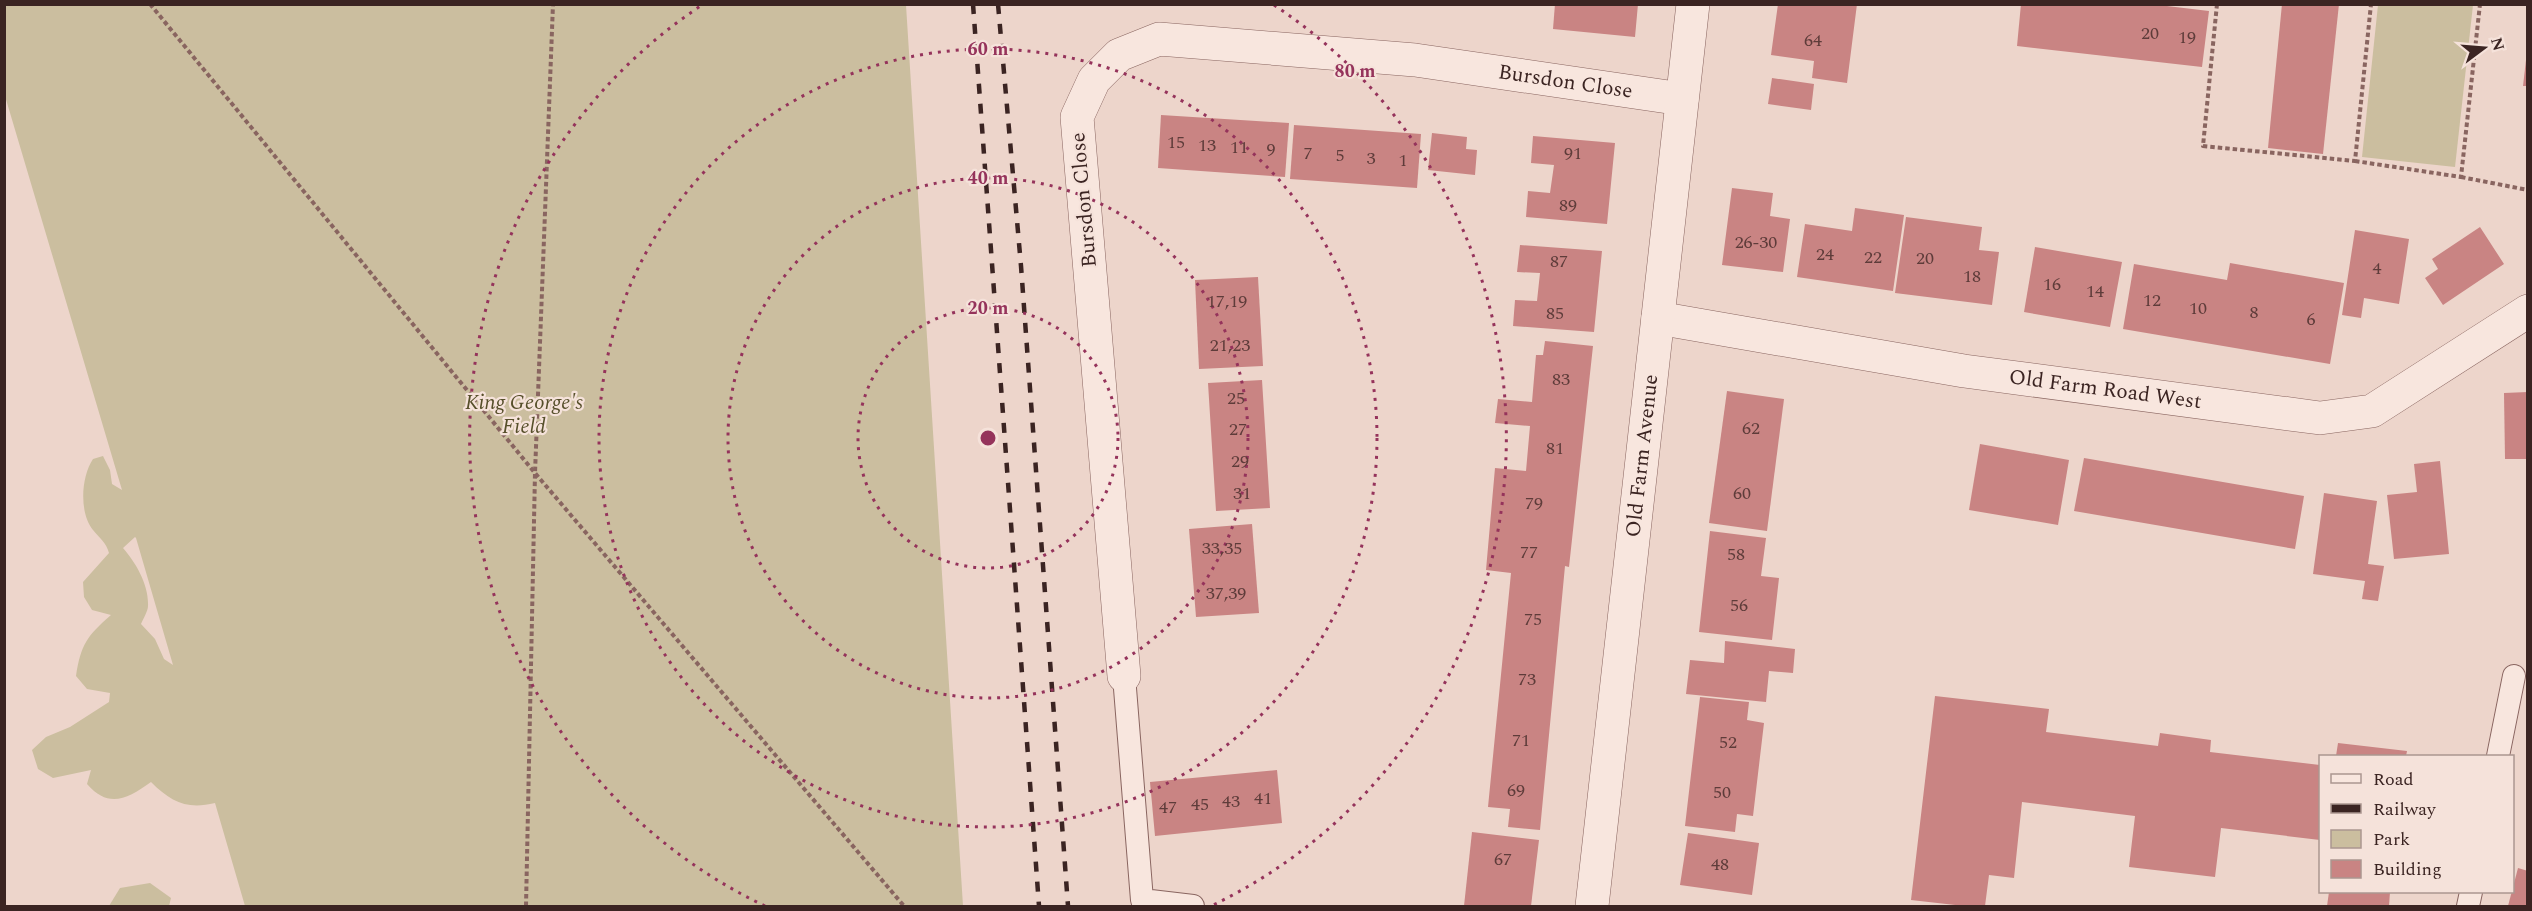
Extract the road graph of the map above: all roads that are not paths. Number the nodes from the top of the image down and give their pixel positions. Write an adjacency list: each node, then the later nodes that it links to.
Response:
1 (1693, 4): 2 (street, Old Farm Avenue)
2 (1682, 99): 4 (street, Old Farm Avenue); 5 (street, Bursdon Close)
3 (2528, 311): 4 (street, Old Farm Road West)
4 (1658, 318): 9 (street, Old Farm Avenue)
5 (1124, 676): 8 (lane)
6 (2514, 676): 7 (lane)
7 (2498, 755)
8 (1193, 906)
9 (1592, 906)

